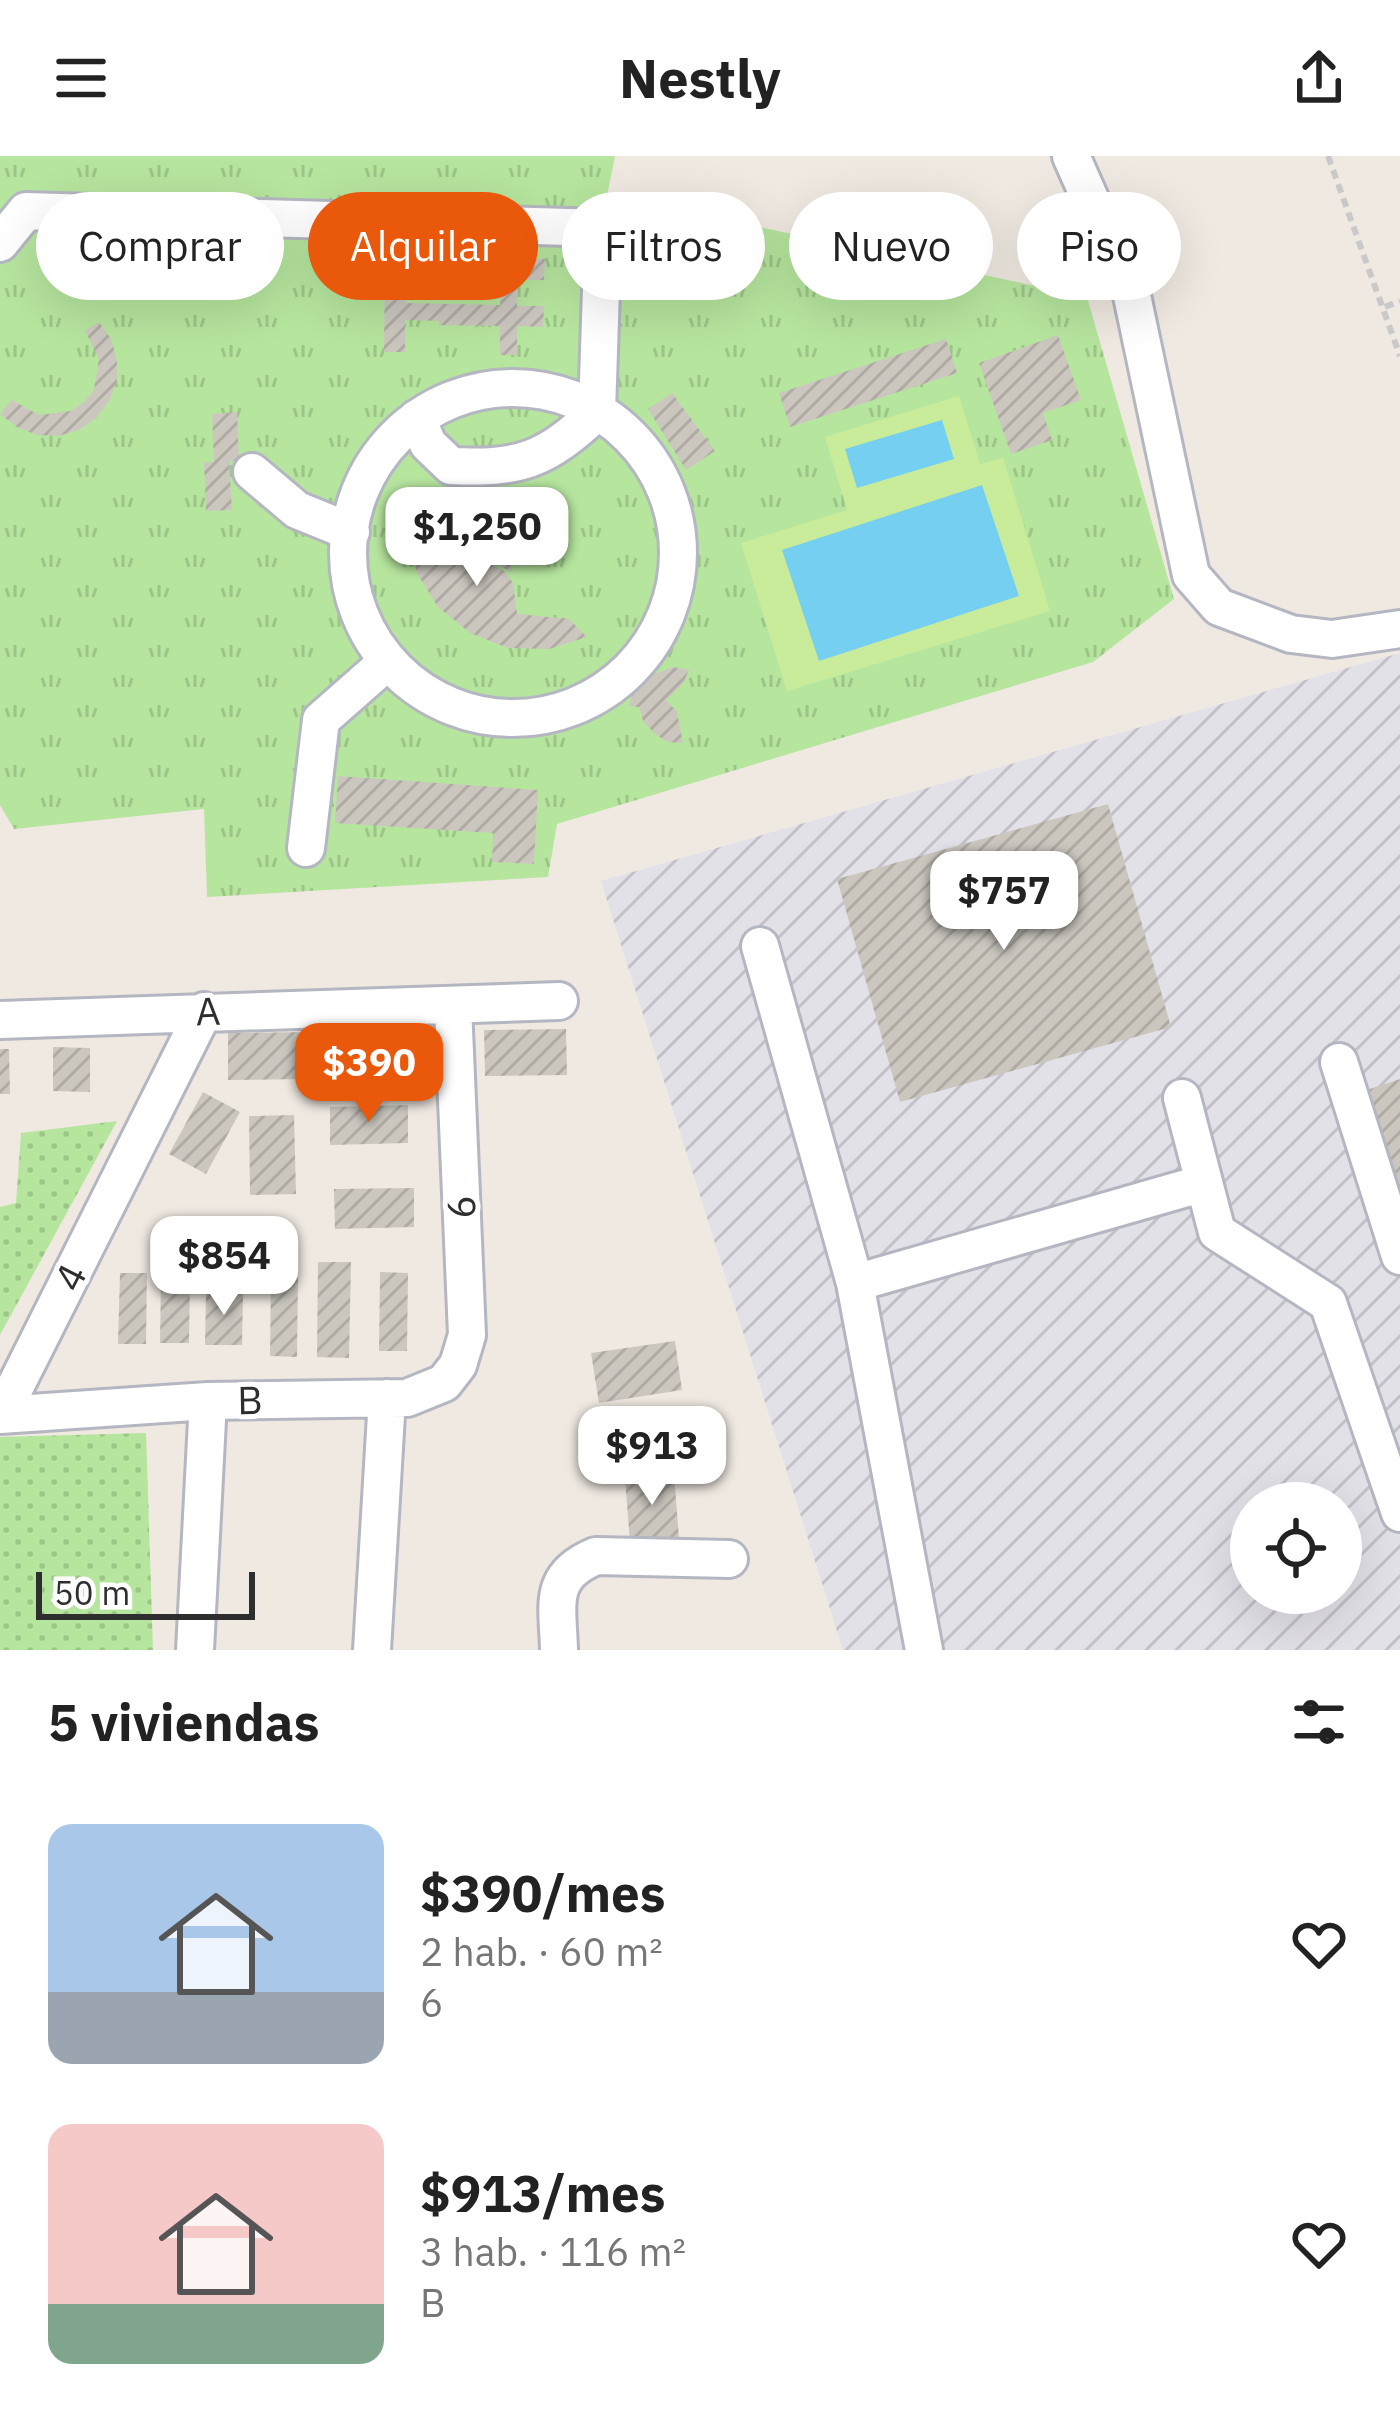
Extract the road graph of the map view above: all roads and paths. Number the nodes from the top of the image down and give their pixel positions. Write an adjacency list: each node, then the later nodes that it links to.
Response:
1 (1071, 156): 11 (street)
2 (1328, 156): 5 (path)
3 (0, 242): 7 (street)
4 (1400, 302): 5 (path)
5 (1385, 307): 6 (path)
6 (1400, 356)
7 (597, 412): 8 (street); 8 (street); 12 (street)
8 (417, 418): 10 (street)
9 (252, 472): 10 (street)
10 (351, 532): 12 (street)
11 (1400, 628)
12 (388, 661): 13 (street)
13 (305, 848)
14 (760, 946): 23 (street)
15 (560, 1001): 16 (street, A)
16 (454, 1006): 17 (street, A); 24 (street, 6)
17 (204, 1011): 18 (street, A); 27 (street, 4)
18 (0, 1020)
19 (1339, 1062): 22 (street)
20 (1182, 1098): 21 (street)
21 (1204, 1183): 23 (street); 28 (street)
22 (1400, 1256)
23 (855, 1283): 33 (street)
24 (466, 1335): 25 (street, B)
25 (387, 1398): 26 (street, B); 31 (street)
26 (208, 1401): 27 (street, B); 30 (street)
27 (1, 1415)
28 (1400, 1514)
29 (729, 1559): 32 (street)
30 (195, 1650)
31 (372, 1650)
32 (560, 1650)
33 (924, 1650)

